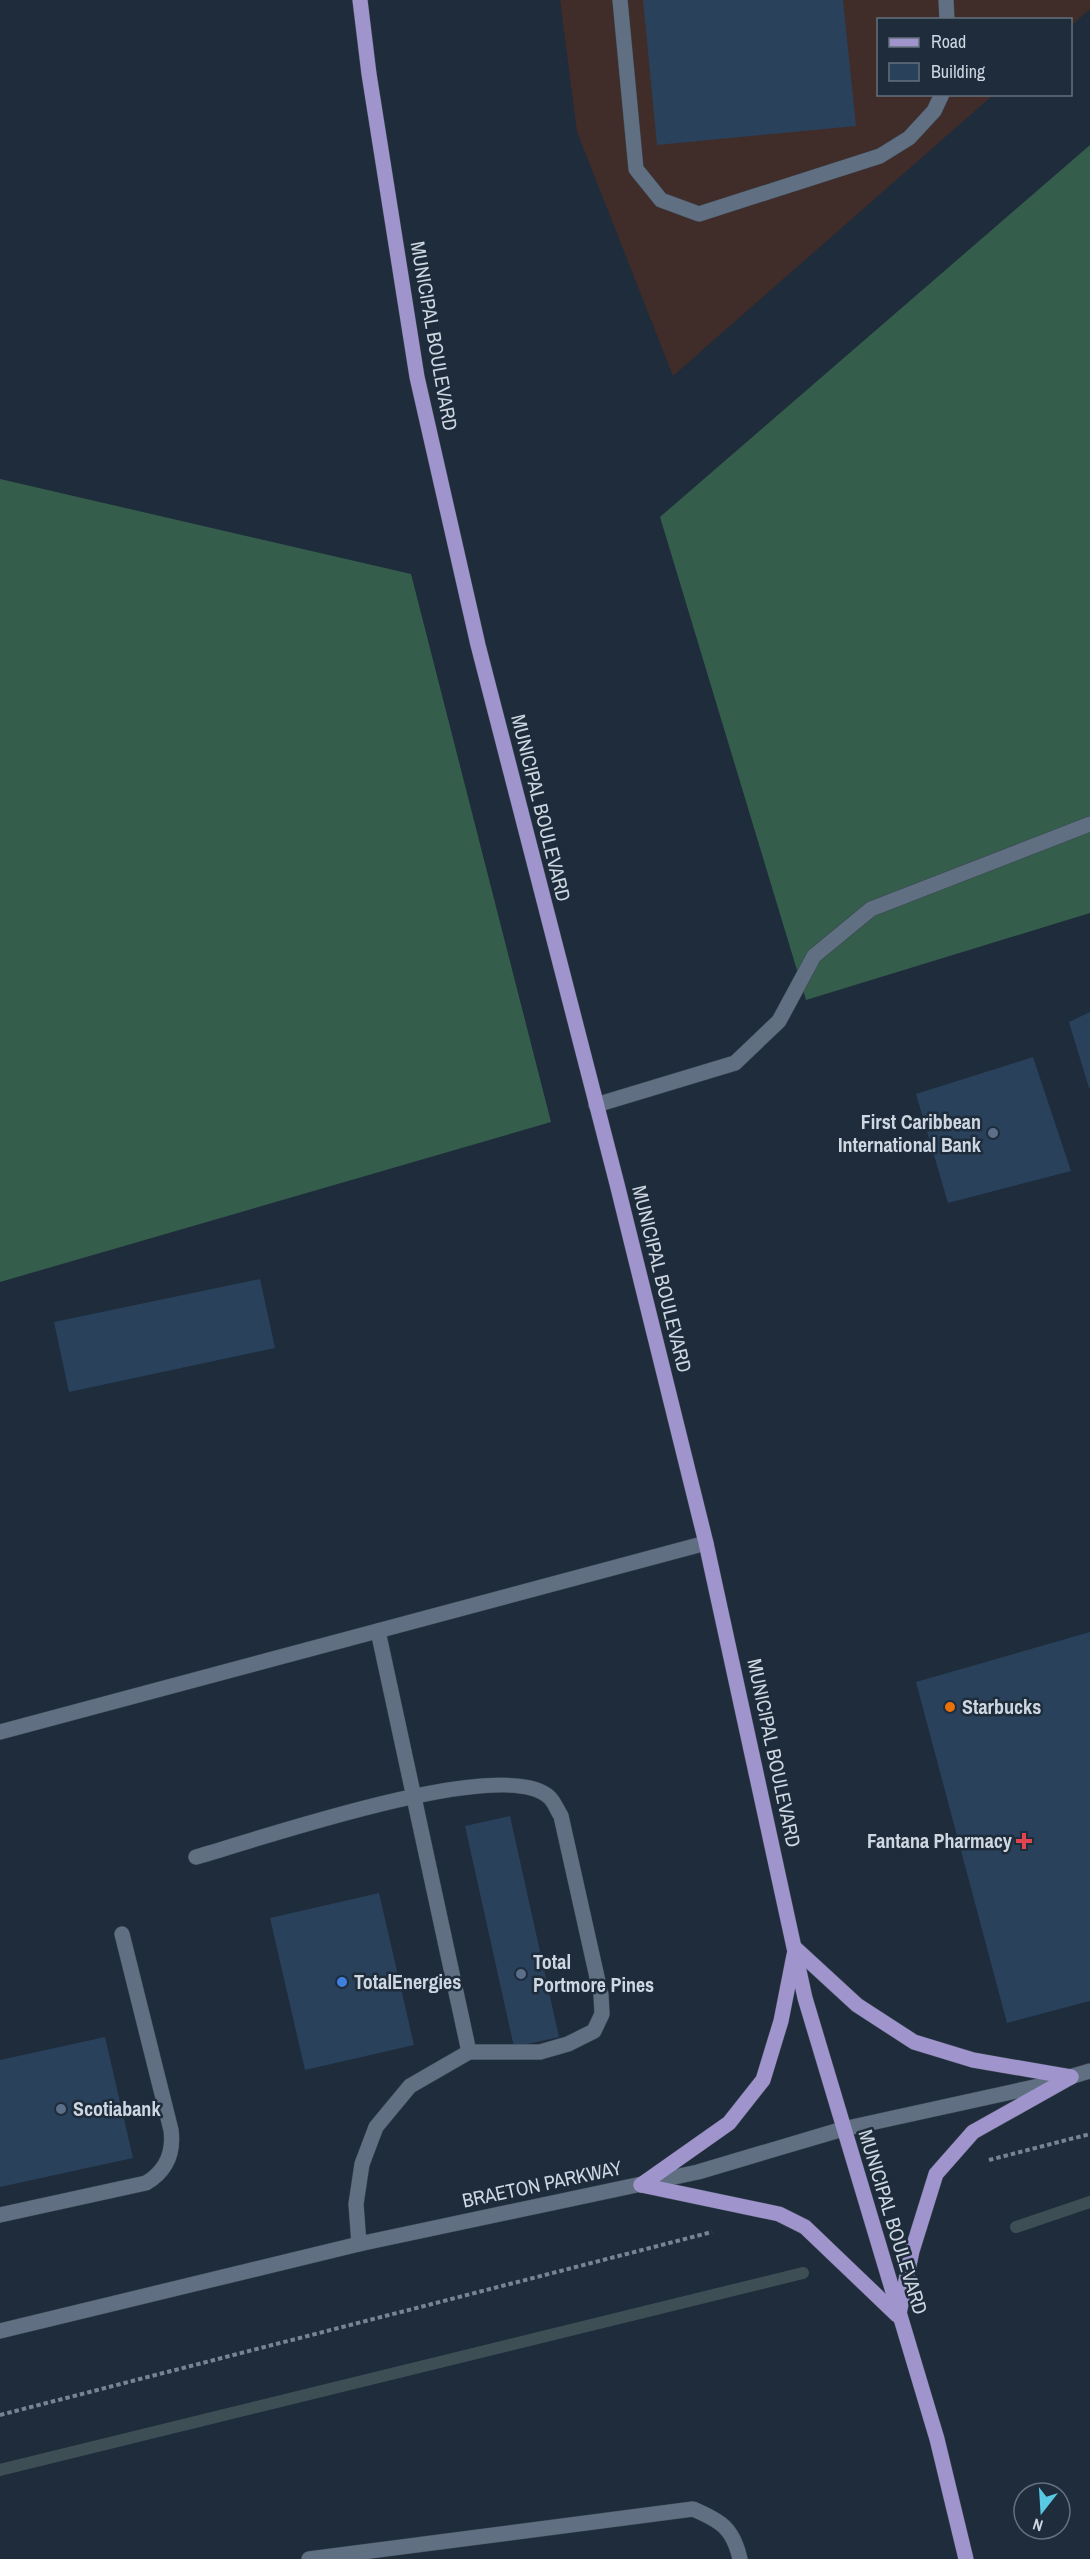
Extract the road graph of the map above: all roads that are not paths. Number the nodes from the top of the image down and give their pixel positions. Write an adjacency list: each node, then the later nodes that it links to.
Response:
1 (360, 0): 7 (main road, MUNICIPAL BOULEVARD)
2 (620, 0): 5 (main road)
3 (946, 0): 4 (main road)
4 (947, 18)
5 (941, 96)
6 (1090, 824): 7 (main road)
7 (596, 1105): 8 (main road, MUNICIPAL BOULEVARD)
8 (706, 1543): 9 (main road); 14 (main road, MUNICIPAL BOULEVARD)
9 (378, 1631): 10 (main road); 11 (main road)
10 (0, 1731)
11 (413, 1795): 12 (main road); 15 (main road); 15 (main road)
12 (196, 1857)
13 (122, 1934): 20 (main road)
14 (795, 1948): 17 (main road); 18 (main road, MUNICIPAL BOULEVARD); 19 (main road)
15 (469, 2052): 21 (main road)
16 (1090, 2071): 17 (main road, BRAETON PARKWAY)
17 (1071, 2077): 18 (main road, BRAETON PARKWAY); 22 (main road)
18 (843, 2129): 19 (main road, BRAETON PARKWAY); 22 (main road, MUNICIPAL BOULEVARD)
19 (641, 2185): 21 (main road, BRAETON PARKWAY); 22 (main road)
20 (0, 2215)
21 (359, 2244): 23 (main road, BRAETON PARKWAY)
22 (899, 2317): 26 (main road, MUNICIPAL BOULEVARD)
23 (0, 2331)
24 (309, 2559): 25 (main road)
25 (740, 2559)
26 (966, 2559)

